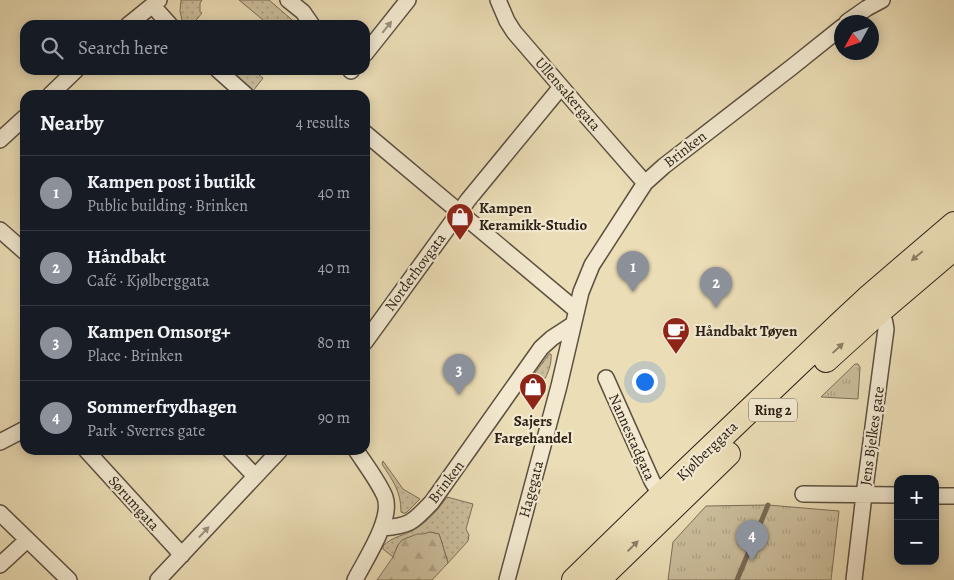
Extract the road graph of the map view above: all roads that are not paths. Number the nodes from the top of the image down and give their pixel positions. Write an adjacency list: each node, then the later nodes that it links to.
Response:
1 (408, 0): 11 (street, one-way to 1)
2 (498, 0): 14 (street, Ullensakergata)
3 (882, 0): 6 (street)
4 (156, 3): 7 (street); 8 (street)
5 (299, 3): 9 (street)
6 (856, 15)
7 (134, 20)
8 (167, 20)
9 (310, 20)
10 (834, 33): 20 (street, Brinken)
11 (370, 48)
12 (72, 75): 15 (street)
13 (224, 75): 16 (street)
14 (561, 87): 20 (street, Ullensakergata); 21 (street, Norderhovgata)
15 (61, 90)
16 (240, 90)
17 (20, 122): 19 (street)
18 (370, 137): 21 (street)
19 (0, 140)
20 (645, 183): 27 (street, Brinken)
21 (459, 212): 27 (street); 29 (street, Norderhovgata)
22 (954, 224): 26 (main road, Kjølberggata / Ring 2, one-way to 26)
23 (0, 230): 24 (street)
24 (20, 248)
25 (954, 248): 26 (main road, Kjølberggata / Ring 2)
26 (876, 303): 39 (street, Jens Bjelkes gate); 41 (main road, Kjølberggata / Ring 2); 54 (main road, Kjølberggata / Ring 2, one-way to 26)
27 (576, 310): 28 (street, Hagegata)
28 (572, 325): 45 (street, Brinken); 52 (street, Hagegata)
29 (370, 335)
30 (606, 378): 41 (street, Nannestadgata)
31 (20, 432): 32 (street)
32 (0, 442)
33 (91, 455): 47 (street, Sørumgata)
34 (235, 455): 37 (street)
35 (275, 455): 37 (street)
36 (359, 455): 45 (street)
37 (255, 476): 47 (street, one-way to 37)
38 (803, 494): 39 (street)
39 (864, 494): 40 (street); 55 (street, Jens Bjelkes gate)
40 (894, 495)
41 (661, 496): 53 (main road, Kjølberggata / Ring 2)
42 (939, 496): 43 (street)
43 (954, 496)
44 (0, 513): 46 (street)
45 (382, 528): 51 (street)
46 (28, 540): 48 (street); 49 (street)
47 (182, 555): 50 (street)
48 (0, 565)
49 (70, 580)
50 (158, 580)
51 (355, 580)
52 (506, 580)
53 (574, 580)
54 (598, 580)
55 (854, 580)

